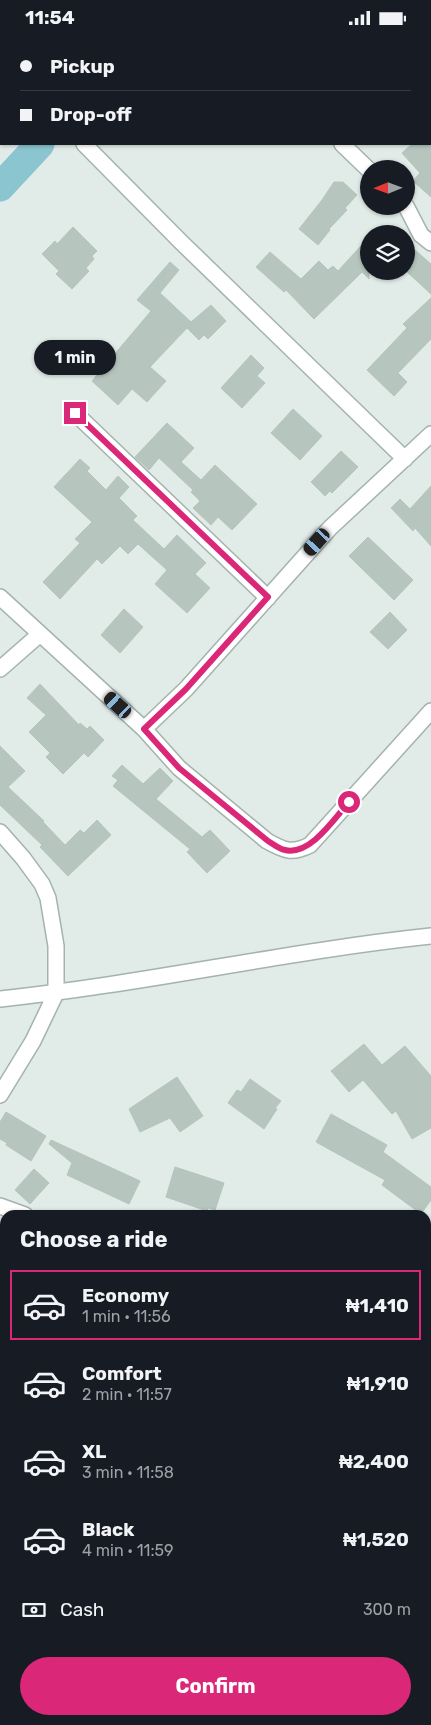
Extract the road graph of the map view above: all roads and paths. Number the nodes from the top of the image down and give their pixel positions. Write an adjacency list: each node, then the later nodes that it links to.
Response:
1 (85, 145): 8 (street)
2 (343, 145): 3 (street)
3 (360, 161)
4 (411, 215): 5 (street)
5 (431, 243)
6 (75, 413): 10 (street)
7 (431, 434): 8 (street)
8 (405, 459): 10 (street)
9 (0, 597): 11 (street)
10 (268, 597): 14 (street)
11 (40, 634): 12 (street); 14 (street)
12 (0, 669)
13 (431, 711): 14 (street)
14 (144, 729)
15 (0, 832): 17 (street)
16 (431, 936): 17 (street)
17 (56, 993): 18 (street); 19 (street)
18 (0, 999)
19 (0, 1095)

